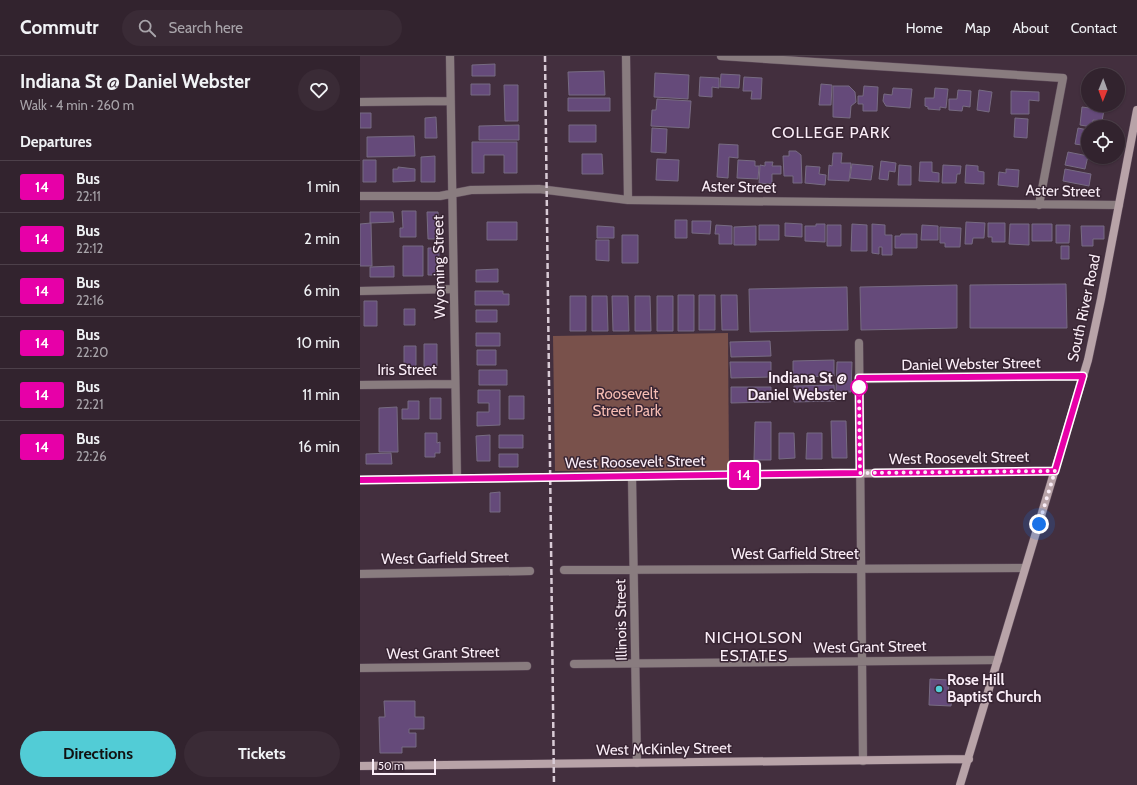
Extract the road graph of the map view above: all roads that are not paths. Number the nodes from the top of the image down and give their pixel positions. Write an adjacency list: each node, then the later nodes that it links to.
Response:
1 (450, 56): 4 (street, Wyoming Street)
2 (626, 56): 9 (street)
3 (721, 56): 10 (street)
4 (450, 101): 5 (street); 7 (street, Wyoming Street)
5 (360, 102)
6 (1137, 110): 11 (main road, South River Road)
7 (451, 193): 8 (street, Aster Street); 9 (street, Aster Street); 12 (street, Wyoming Street)
8 (360, 196)
9 (628, 200): 10 (street, Aster Street)
10 (1039, 205): 11 (street, Aster Street)
11 (1119, 205): 15 (main road, South River Road)
12 (453, 289): 13 (street); 17 (street, Wyoming Street)
13 (360, 291)
14 (859, 343): 16 (street)
15 (1083, 376): 16 (street, Daniel Webster Street); 19 (main road, South River Road)
16 (859, 378): 20 (street)
17 (454, 384): 18 (street, Iris Street); 22 (street, Wyoming Street)
18 (360, 385)
19 (1055, 471): 20 (main road, West Roosevelt Street); 25 (main road, South River Road)
20 (860, 473): 21 (main road, West Roosevelt Street); 24 (street)
21 (632, 477): 22 (main road, West Roosevelt Street); 26 (street, Illinois Street)
22 (457, 478): 23 (main road, West Roosevelt Street)
23 (360, 480)
24 (862, 567): 25 (street, West Garfield Street); 26 (street, West Garfield Street); 31 (street)
25 (1025, 568): 30 (main road, South River Road)
26 (634, 569): 27 (street, West Garfield Street); 33 (street, Illinois Street)
27 (564, 570)
28 (530, 571): 29 (street, West Garfield Street)
29 (360, 574)
30 (998, 660): 31 (street, West Grant Street); 36 (main road, South River Road)
31 (864, 661): 33 (street, West Grant Street); 37 (street)
32 (574, 664): 33 (street, West Grant Street)
33 (635, 664): 38 (street, Illinois Street)
34 (527, 666): 35 (street, West Grant Street)
35 (360, 668)
36 (969, 759): 37 (main road, West McKinley Street); 40 (main road, South River Road)
37 (863, 760): 38 (main road, West McKinley Street)
38 (637, 763): 39 (main road, West McKinley Street)
39 (360, 766)
40 (960, 785)

